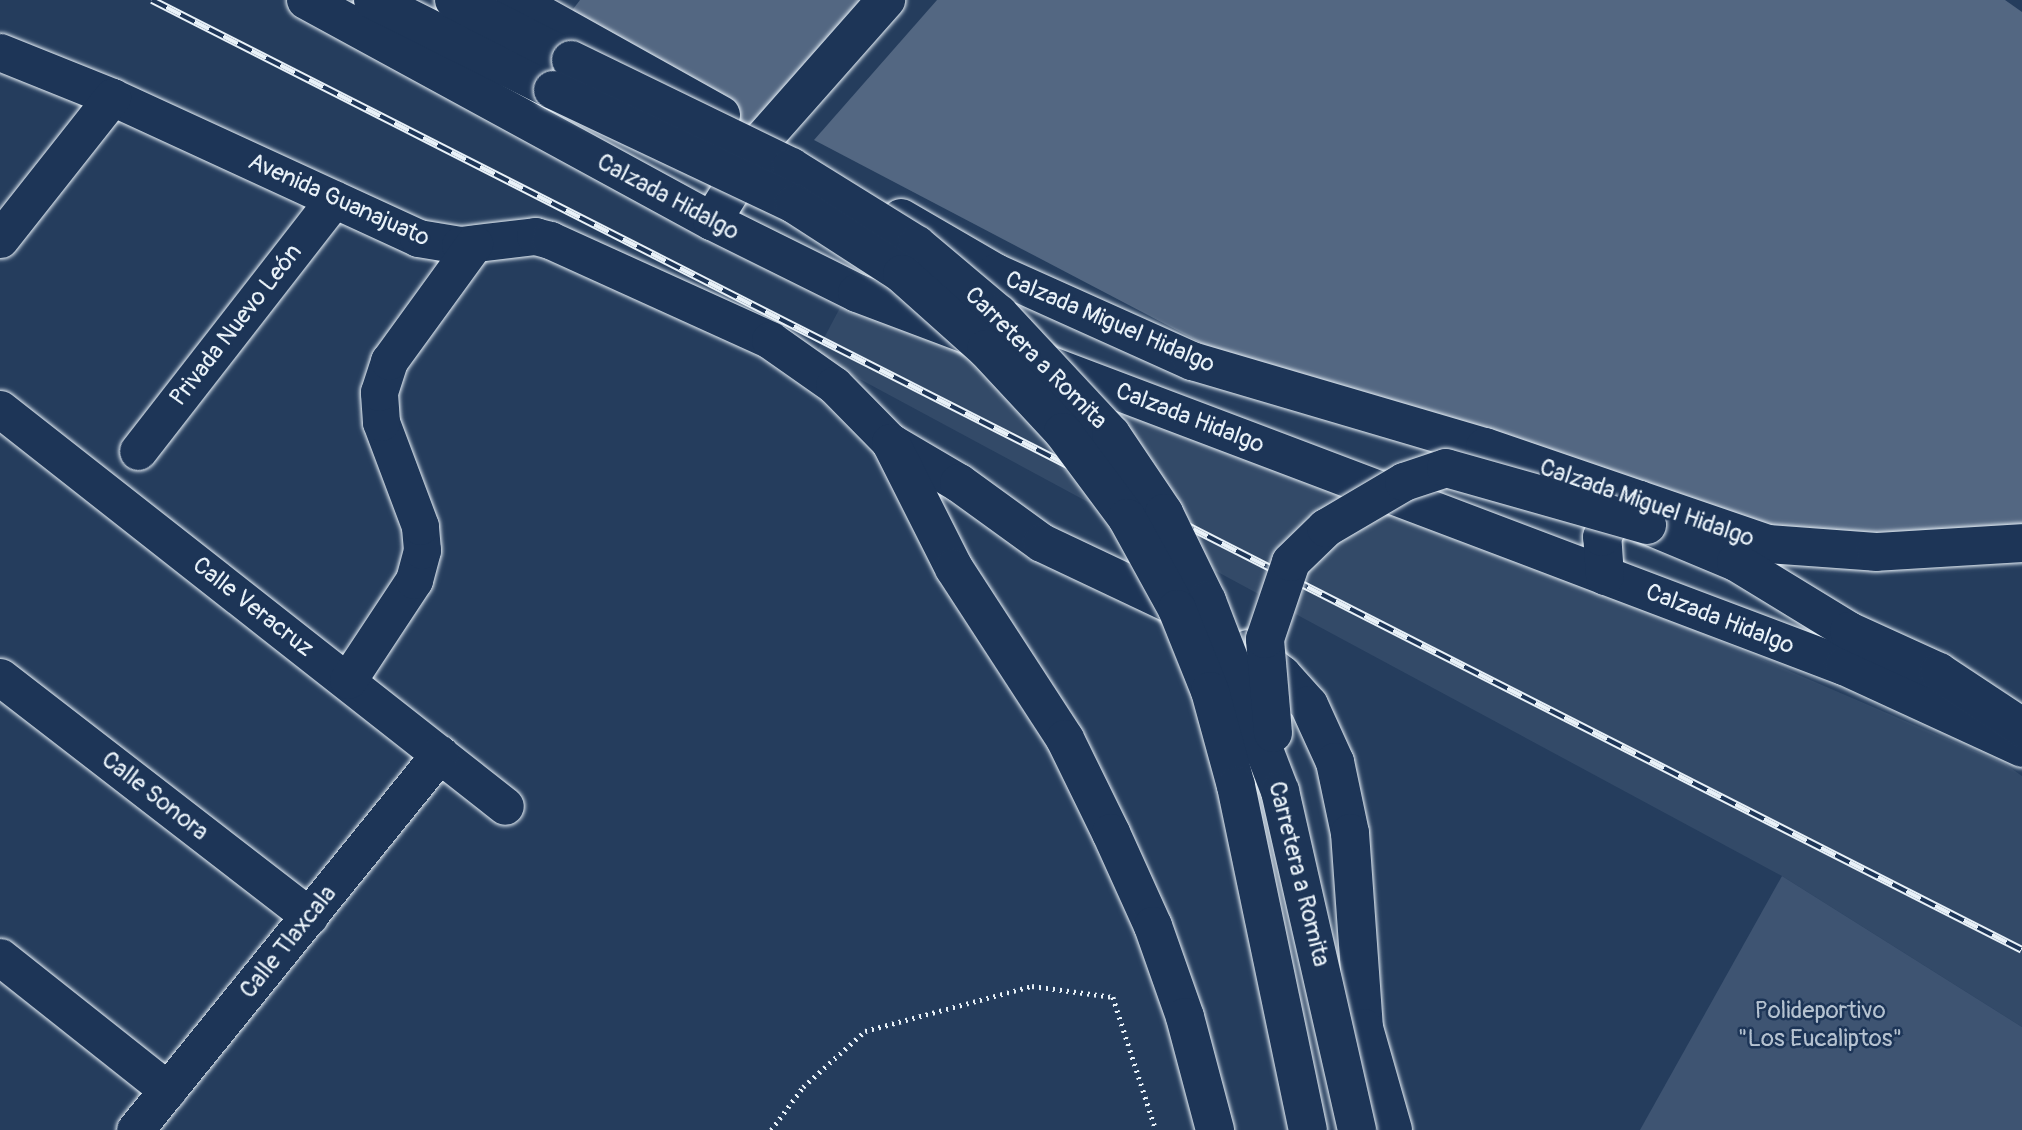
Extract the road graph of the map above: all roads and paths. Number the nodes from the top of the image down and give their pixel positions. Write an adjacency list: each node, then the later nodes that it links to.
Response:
1 (306, 0): 11 (main road, Calzada Hidalgo)
2 (373, 0): 7 (main road)
3 (454, 0): 7 (main road)
4 (886, 0): 9 (main road)
5 (534, 4): 9 (main road, Calzada Miguel Hidalgo)
6 (0, 52): 8 (street, Avenida Guanajuato)
7 (562, 75): 29 (main road, Carretera a Romita, bridge); 39 (main road, Carretera a Romita, bridge)
8 (112, 97): 10 (street, Avenida Guanajuato); 13 (street)
9 (763, 139): 11 (main road); 12 (main road, Calzada Miguel Hidalgo)
10 (334, 199): 14 (street, Avenida Guanajuato); 20 (street, Privada Nuevo León)
11 (712, 221): 15 (main road, Calzada Hidalgo)
12 (911, 224): 15 (main road); 16 (main road, Calzada Miguel Hidalgo)
13 (0, 239)
14 (474, 244): 19 (street, Avenida Guanajuato); 25 (street)
15 (857, 293): 18 (main road, Calzada Hidalgo)
16 (1192, 361): 18 (main road); 21 (main road, Calzada Miguel Hidalgo)
17 (0, 409): 25 (street, Calle Veracruz)
18 (1174, 412): 23 (main road, Calzada Hidalgo)
19 (891, 443): 38 (main road); 42 (main road)
20 (138, 452)
21 (1643, 513): 22 (main road, Calzada Miguel Hidalgo); 23 (main road); 26 (main road); 29 (main road, bridge)
22 (2022, 543)
23 (1605, 576): 27 (main road, Calzada Hidalgo)
24 (0, 677): 31 (street, Calle Sonora)
25 (348, 680): 28 (street, Calle Veracruz)
26 (2022, 727)
27 (2022, 748)
28 (440, 754): 30 (street, Calle Veracruz); 31 (street, Calle Tlaxcala)
29 (1280, 791): 33 (main road, Carretera a Romita, bridge)
30 (505, 806)
31 (309, 916): 34 (street, Calle Tlaxcala)
32 (0, 957): 34 (street)
33 (1332, 1008): 40 (main road, Carretera a Romita, bridge); 41 (main road, bridge)
34 (168, 1090): 35 (street, Calle Tlaxcala)
35 (135, 1130)
36 (771, 1130): 37 (path)
37 (1156, 1130)
38 (1215, 1130)
39 (1308, 1130)
40 (1357, 1130)
41 (1371, 1130)
42 (1393, 1130)

